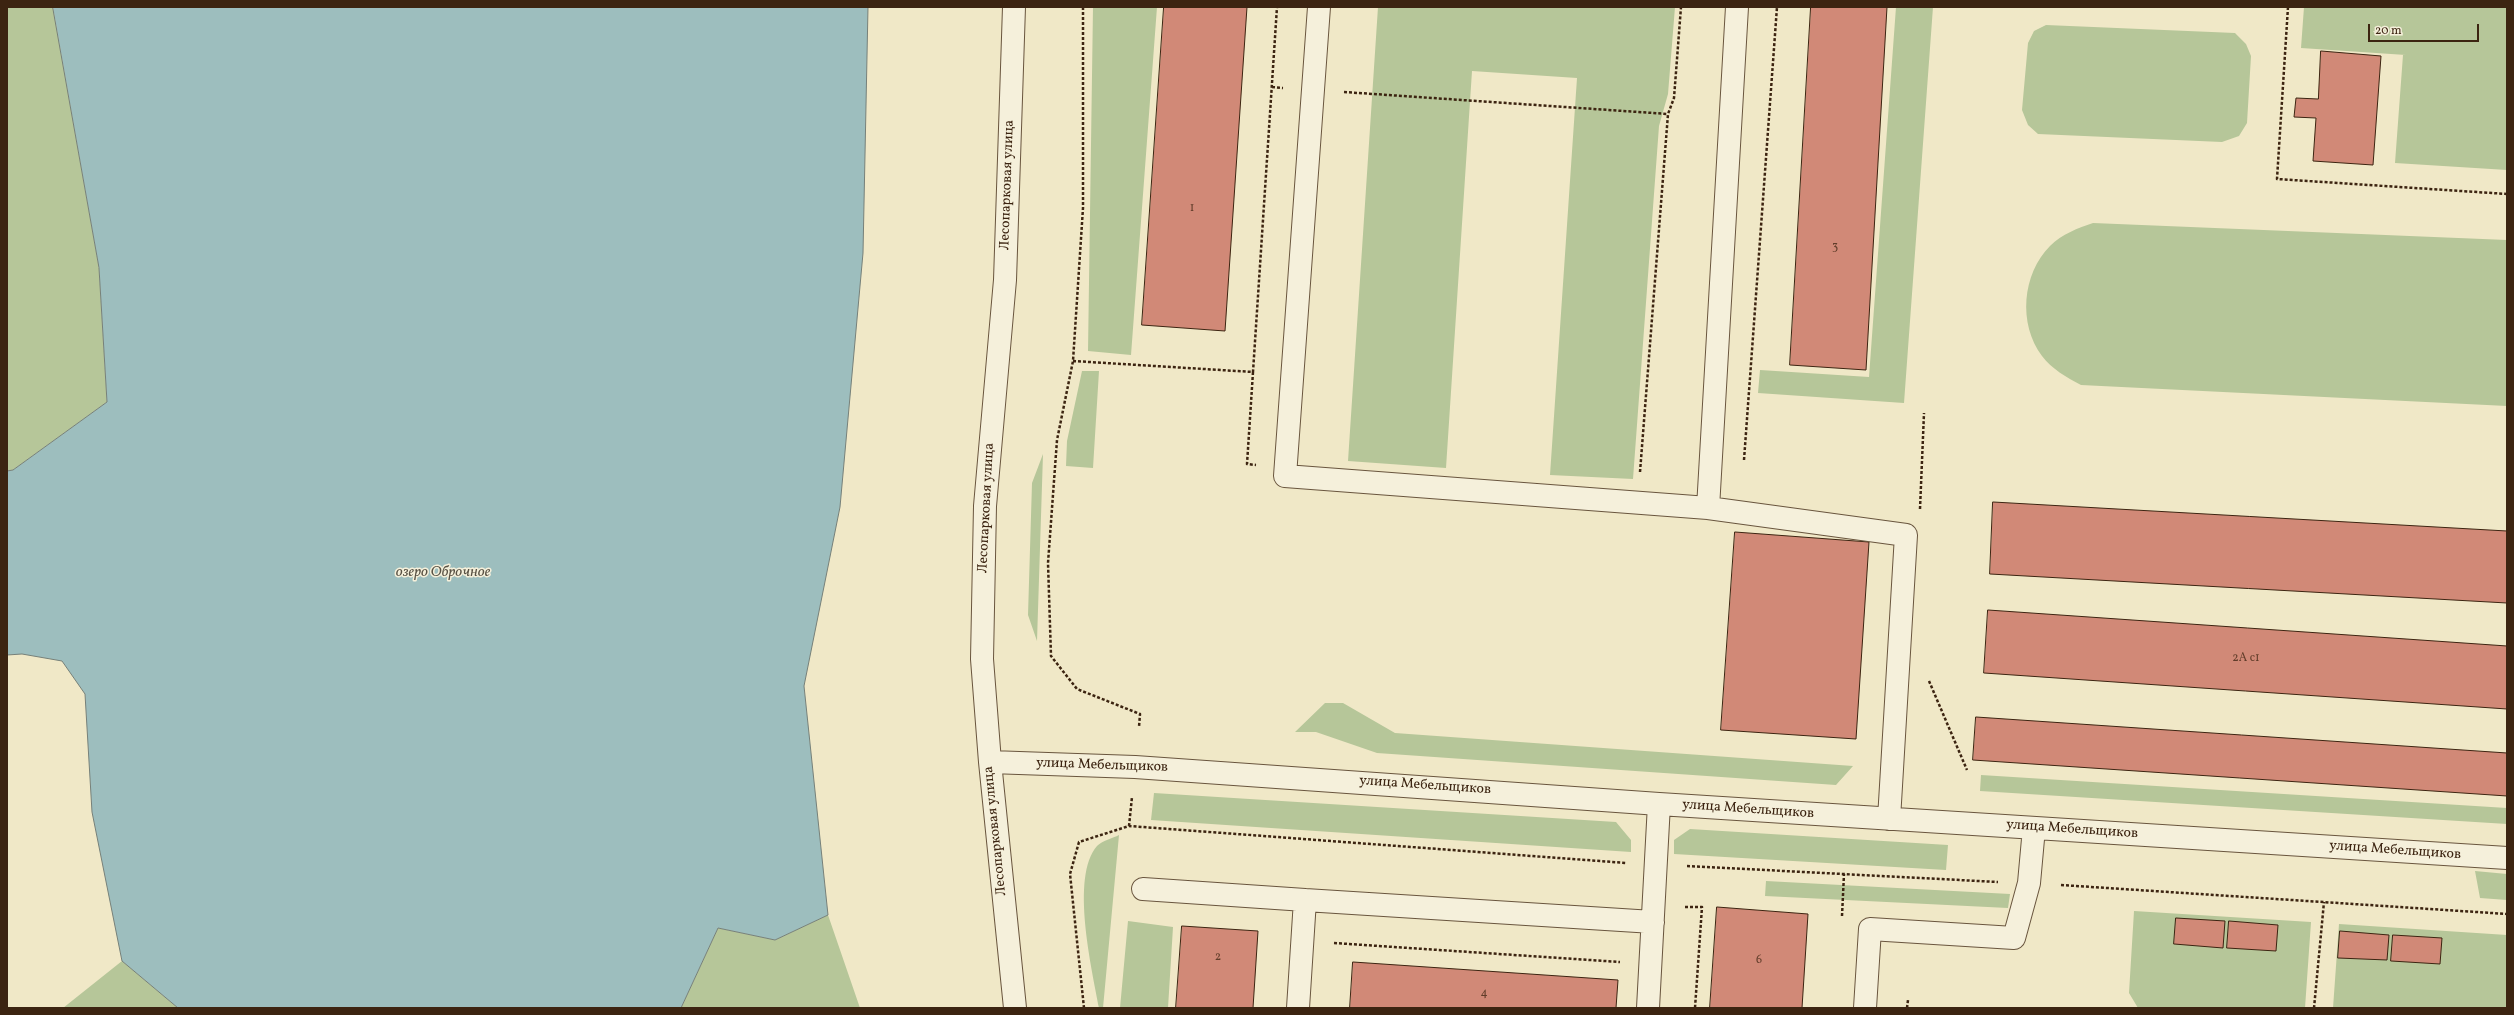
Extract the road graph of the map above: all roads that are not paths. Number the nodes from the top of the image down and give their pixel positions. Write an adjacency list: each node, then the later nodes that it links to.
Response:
1 (1014, 7): 5 (street, Лесопарковая улица)
2 (1319, 7): 4 (street)
3 (1737, 7): 4 (street)
4 (1708, 508): 7 (street)
5 (990, 762): 6 (street, улица Мебельщиков); 13 (street, Лесопарковая улица)
6 (1659, 804): 7 (street, улица Мебельщиков); 12 (street)
7 (1889, 819): 8 (street, улица Мебельщиков)
8 (2034, 828): 9 (street, улица Мебельщиков); 16 (street)
9 (2507, 858)
10 (1143, 889): 11 (street)
11 (1305, 900): 12 (street); 14 (street)
12 (1652, 922): 15 (street)
13 (1015, 1008)
14 (1298, 1008)
15 (1648, 1008)
16 (1865, 1008)

